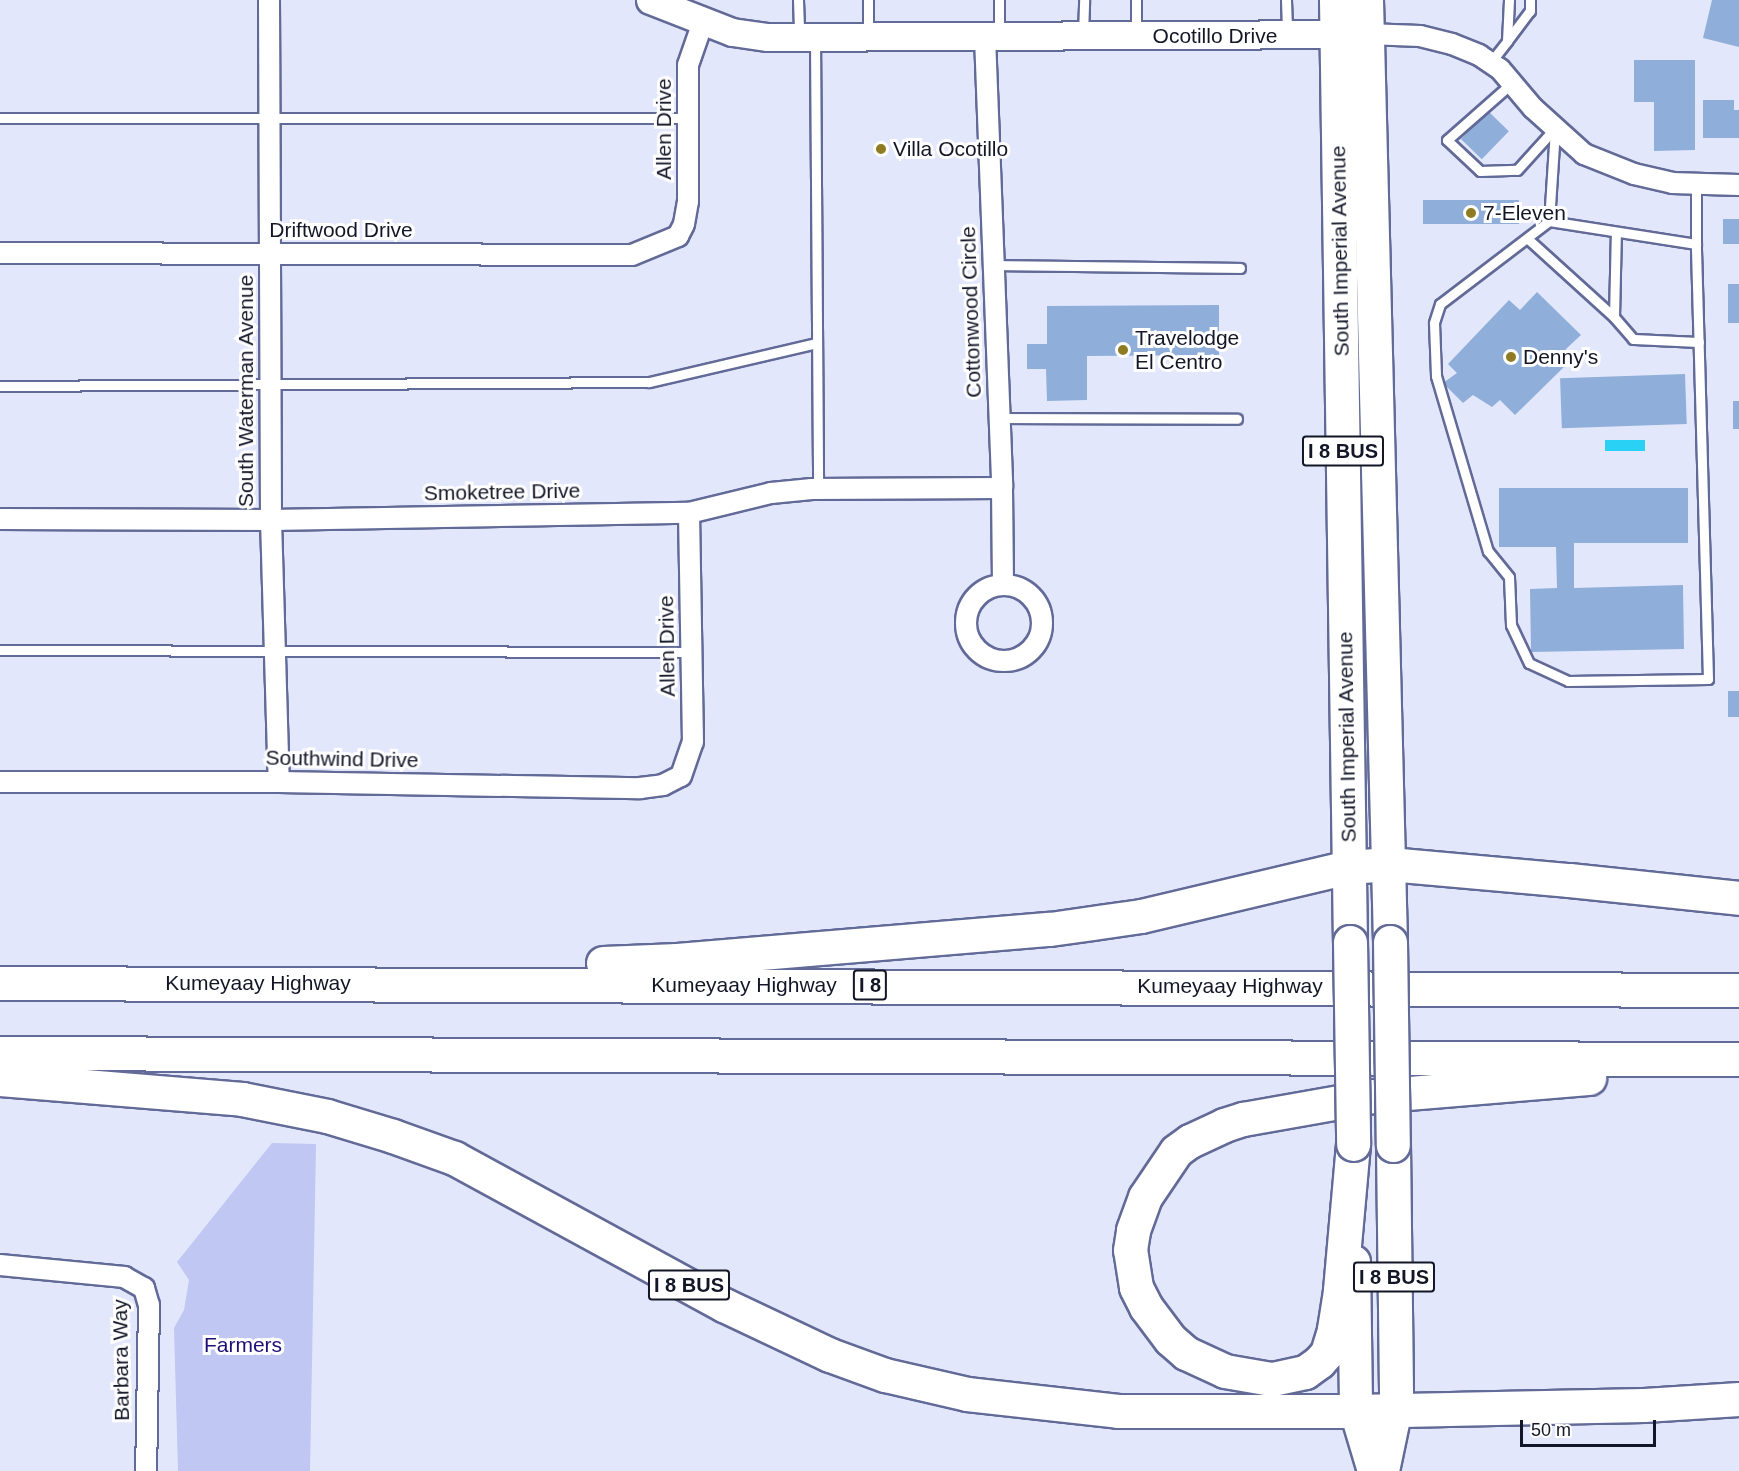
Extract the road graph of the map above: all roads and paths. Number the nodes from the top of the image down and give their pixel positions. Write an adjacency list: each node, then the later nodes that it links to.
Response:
1 (269, 0): 24 (street, South Waterman Avenue)
2 (650, 0): 13 (street, Ocotillo Drive)
3 (798, 0): 20 (lane)
4 (868, 0): 17 (lane)
5 (999, 0): 18 (lane)
6 (1084, 0): 19 (lane)
7 (1136, 0): 16 (lane)
8 (1286, 0): 15 (lane)
9 (1336, 0): 14 (highway, South Imperial Avenue / I 8 BUS)
10 (1366, 0): 14 (highway, South Imperial Avenue / I 8 BUS)
11 (1509, 0): 21 (lane)
12 (1530, 0): 21 (lane)
13 (703, 22): 20 (street, Ocotillo Drive); 26 (street, Allen Drive)
14 (1352, 34): 15 (street, Ocotillo Drive); 22 (street, Ocotillo Drive); 58 (highway, South Imperial Avenue / I 8 BUS); 59 (highway, South Imperial Avenue / I 8 BUS)
15 (1287, 35): 16 (street, Ocotillo Drive)
16 (1136, 36): 19 (street, Ocotillo Drive)
17 (868, 37): 18 (street, Ocotillo Drive); 20 (street, Ocotillo Drive)
18 (992, 37): 19 (street, Ocotillo Drive); 37 (street, Cottonwood Circle)
19 (1083, 37)
20 (807, 38): 41 (lane)
21 (1507, 41): 22 (lane)
22 (1490, 63): 23 (street, Ocotillo Drive)
23 (1513, 82): 27 (street, Ocotillo Drive); 27 (lane)
24 (269, 117): 25 (lane); 26 (lane); 36 (street, South Waterman Avenue)
25 (0, 118)
26 (688, 118): 32 (street, Allen Drive)
27 (1555, 129): 28 (street, Ocotillo Drive); 30 (lane)
28 (1696, 184): 29 (street, Ocotillo Drive); 34 (lane)
29 (1739, 185)
30 (1549, 221): 31 (lane); 33 (lane)
31 (1616, 232): 34 (lane); 39 (lane)
32 (678, 236): 36 (street, Driftwood Drive)
33 (1528, 239): 39 (lane); 40 (lane)
34 (1696, 244): 40 (lane)
35 (0, 253): 36 (street, Driftwood Drive)
36 (270, 253): 43 (street, South Waterman Avenue)
37 (993, 266): 38 (lane); 44 (street, Cottonwood Circle)
38 (1240, 268)
39 (1614, 316): 40 (lane)
40 (1699, 342)
41 (817, 344): 43 (lane); 47 (lane)
42 (0, 386): 43 (lane)
43 (270, 386): 50 (street, South Waterman Avenue)
44 (999, 418): 45 (lane); 46 (street, Cottonwood Circle)
45 (1237, 419)
46 (1002, 488): 47 (street, Smoketree Drive); 51 (street, Cottonwood Circle)
47 (818, 489): 48 (street, Smoketree Drive)
48 (689, 513): 50 (street, Smoketree Drive); 54 (street, Allen Drive)
49 (0, 519): 50 (street, Smoketree Drive)
50 (271, 520): 53 (street, South Waterman Avenue)
51 (1003, 585)
52 (0, 650): 53 (lane)
53 (275, 650): 54 (lane); 57 (street, South Waterman Avenue)
54 (692, 652): 55 (street, Allen Drive)
55 (681, 776): 57 (street, Southwind Drive)
56 (0, 782): 57 (street, Southwind Drive)
57 (279, 782)
58 (1389, 864): 59 (highway); 60 (highway); 70 (highway, South Imperial Avenue / I 8 BUS, bridge)
59 (1349, 867): 62 (highway); 67 (highway, South Imperial Avenue, bridge)
60 (1739, 898)
61 (0, 983): 62 (highway, Kumeyaay Highway / I 8)
62 (254, 983): 63 (highway, Kumeyaay Highway / I 8)
63 (1739, 990)
64 (0, 1053): 65 (highway)
65 (1723, 1058): 67 (highway)
66 (0, 1078): 71 (highway, I 8 BUS)
67 (1353, 1144): 71 (main road, South Imperial Avenue)
68 (0, 1265): 72 (street, Barbara Way)
69 (1739, 1399): 70 (highway)
70 (1396, 1409): 71 (highway, I 8 BUS); 74 (main road, South Imperial Avenue)
71 (1356, 1411): 73 (main road, South Imperial Avenue)
72 (146, 1471)
73 (1374, 1471)
74 (1383, 1471)

